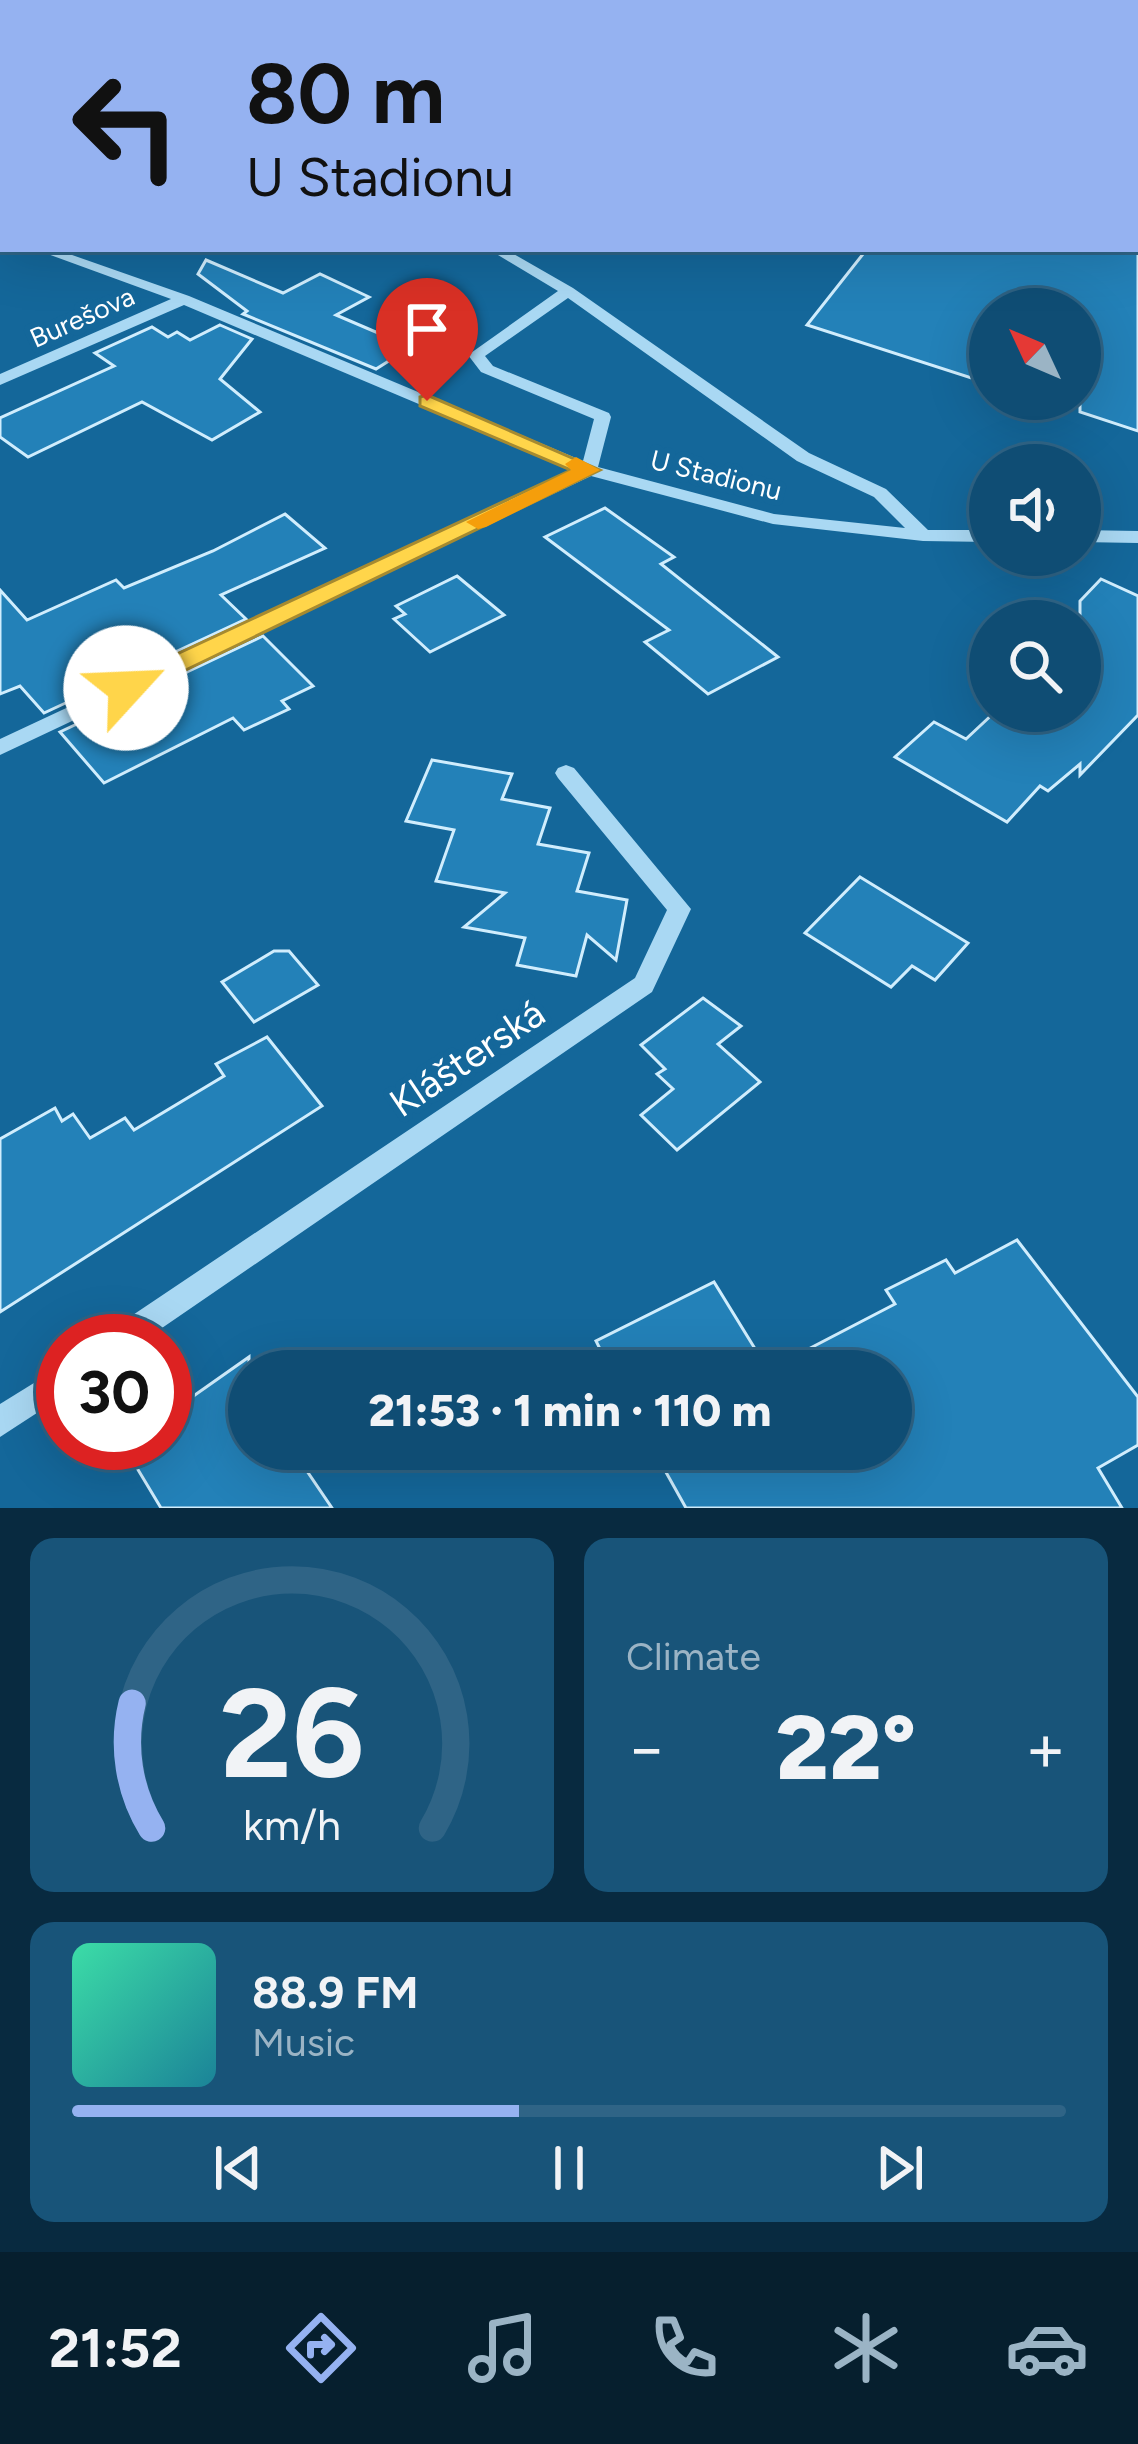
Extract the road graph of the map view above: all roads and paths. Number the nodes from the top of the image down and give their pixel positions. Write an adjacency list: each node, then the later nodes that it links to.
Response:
1 (50, 252): 4 (street, U Stadionu)
2 (503, 252): 3 (street)
3 (568, 291): 6 (street); 7 (street)
4 (184, 298): 5 (street, Burešova); 6 (street, U Stadionu)
5 (0, 380)
6 (589, 470): 7 (street, U Stadionu); 11 (street)
7 (923, 535): 8 (street, U Stadionu)
8 (969, 536)
9 (1101, 536): 10 (street)
10 (1138, 537)
11 (0, 748)
12 (566, 773): 13 (street, Klášterská)
13 (159, 1314)
14 (36, 1397): 15 (street)
15 (0, 1422)

